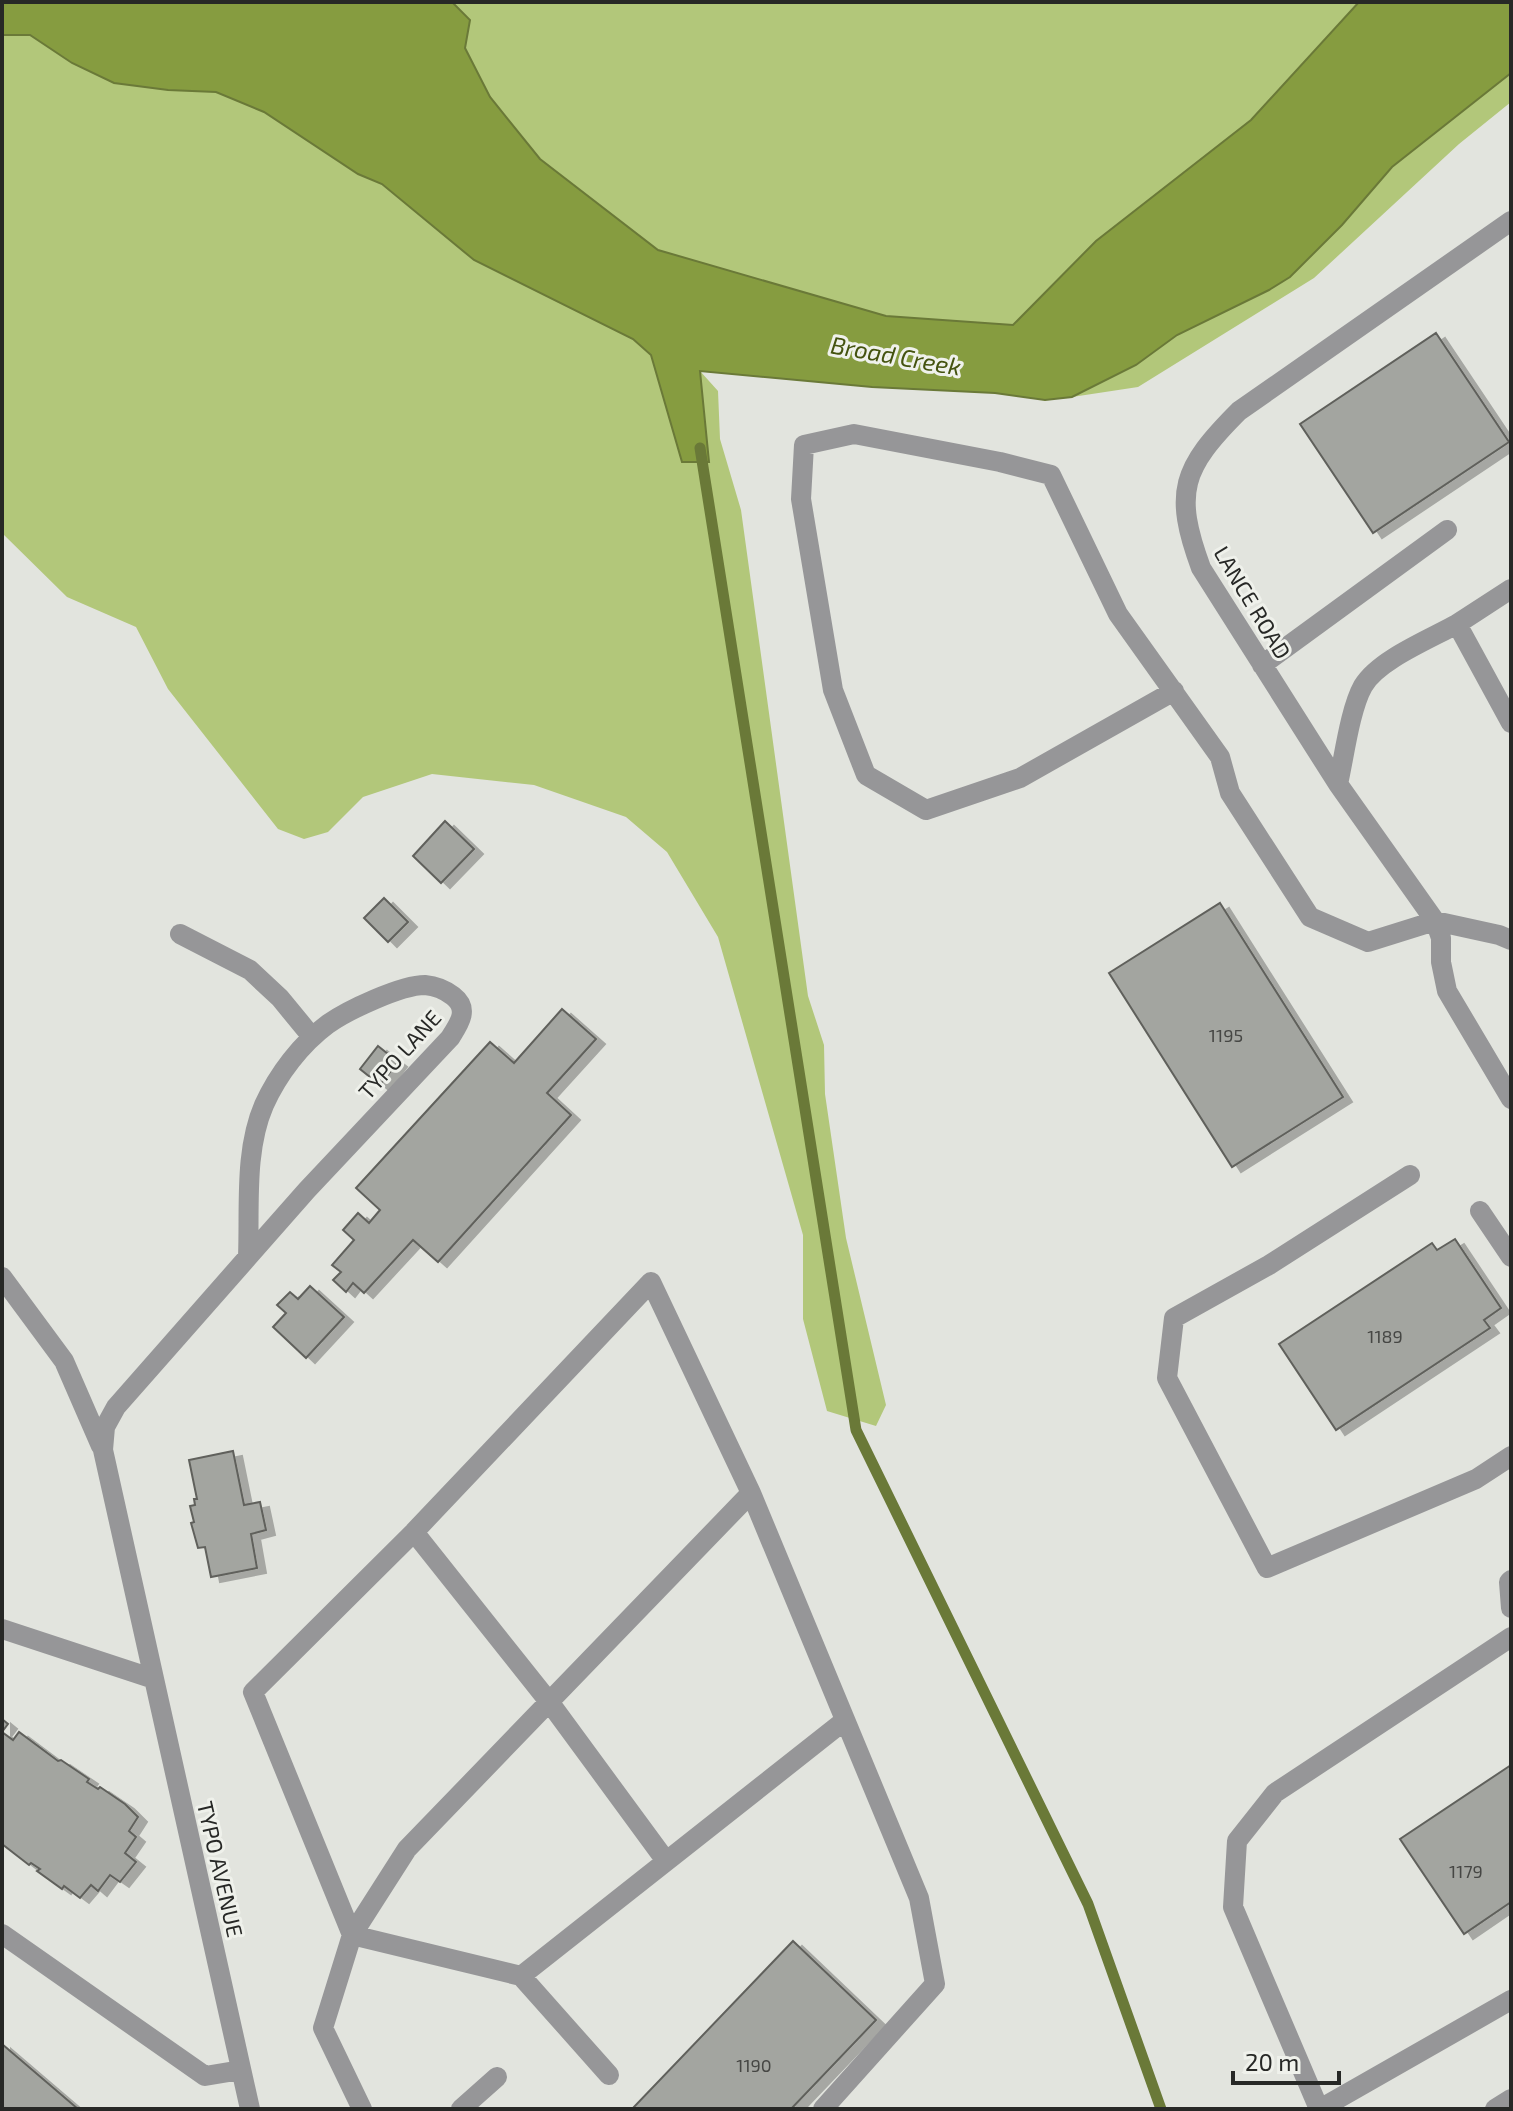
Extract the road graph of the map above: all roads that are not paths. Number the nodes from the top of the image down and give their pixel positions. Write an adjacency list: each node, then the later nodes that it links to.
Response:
1 (1511, 221): 5 (street, LANCE ROAD)
2 (1447, 530): 5 (street)
3 (1511, 589): 4 (street)
4 (1457, 624): 7 (street); 8 (street)
5 (1262, 665): 8 (street, LANCE ROAD)
6 (1174, 691): 6 (street); 9 (street)
7 (1511, 723)
8 (1338, 784): 9 (street, LANCE ROAD)
9 (1435, 921): 11 (street); 13 (street, LANCE ROAD)
10 (180, 934): 12 (street)
11 (1511, 940)
12 (312, 1037): 16 (street, TYPO LANE); 16 (street, TYPO LANE)
13 (1511, 1099)
14 (1410, 1175): 20 (street)
15 (1480, 1211): 17 (street)
16 (248, 1257): 19 (street, TYPO LANE)
17 (1511, 1257)
18 (2, 1277): 19 (street)
19 (103, 1450): 27 (street, TYPO LANE)
20 (1511, 1456)
21 (751, 1493): 22 (street); 28 (street); 29 (street)
22 (414, 1532): 28 (street); 32 (street)
23 (1511, 1580): 24 (street)
24 (1511, 1608)
25 (2, 1629): 27 (street)
26 (1511, 1637): 43 (street)
27 (154, 1679): 35 (street, TYPO AVENUE)
28 (550, 1703): 30 (street); 32 (street)
29 (844, 1721): 30 (street); 42 (street)
30 (666, 1861): 33 (street)
31 (2, 1934): 35 (street)
32 (352, 1935): 33 (street); 40 (street)
33 (521, 1976): 36 (street)
34 (1511, 2000): 43 (street)
35 (241, 2070): 39 (street, TYPO AVENUE)
36 (609, 2075)
37 (497, 2077): 41 (street)
38 (1511, 2099): 44 (street)
39 (250, 2109)
40 (362, 2109)
41 (461, 2109)
42 (823, 2109)
43 (1319, 2109)
44 (1495, 2109)

